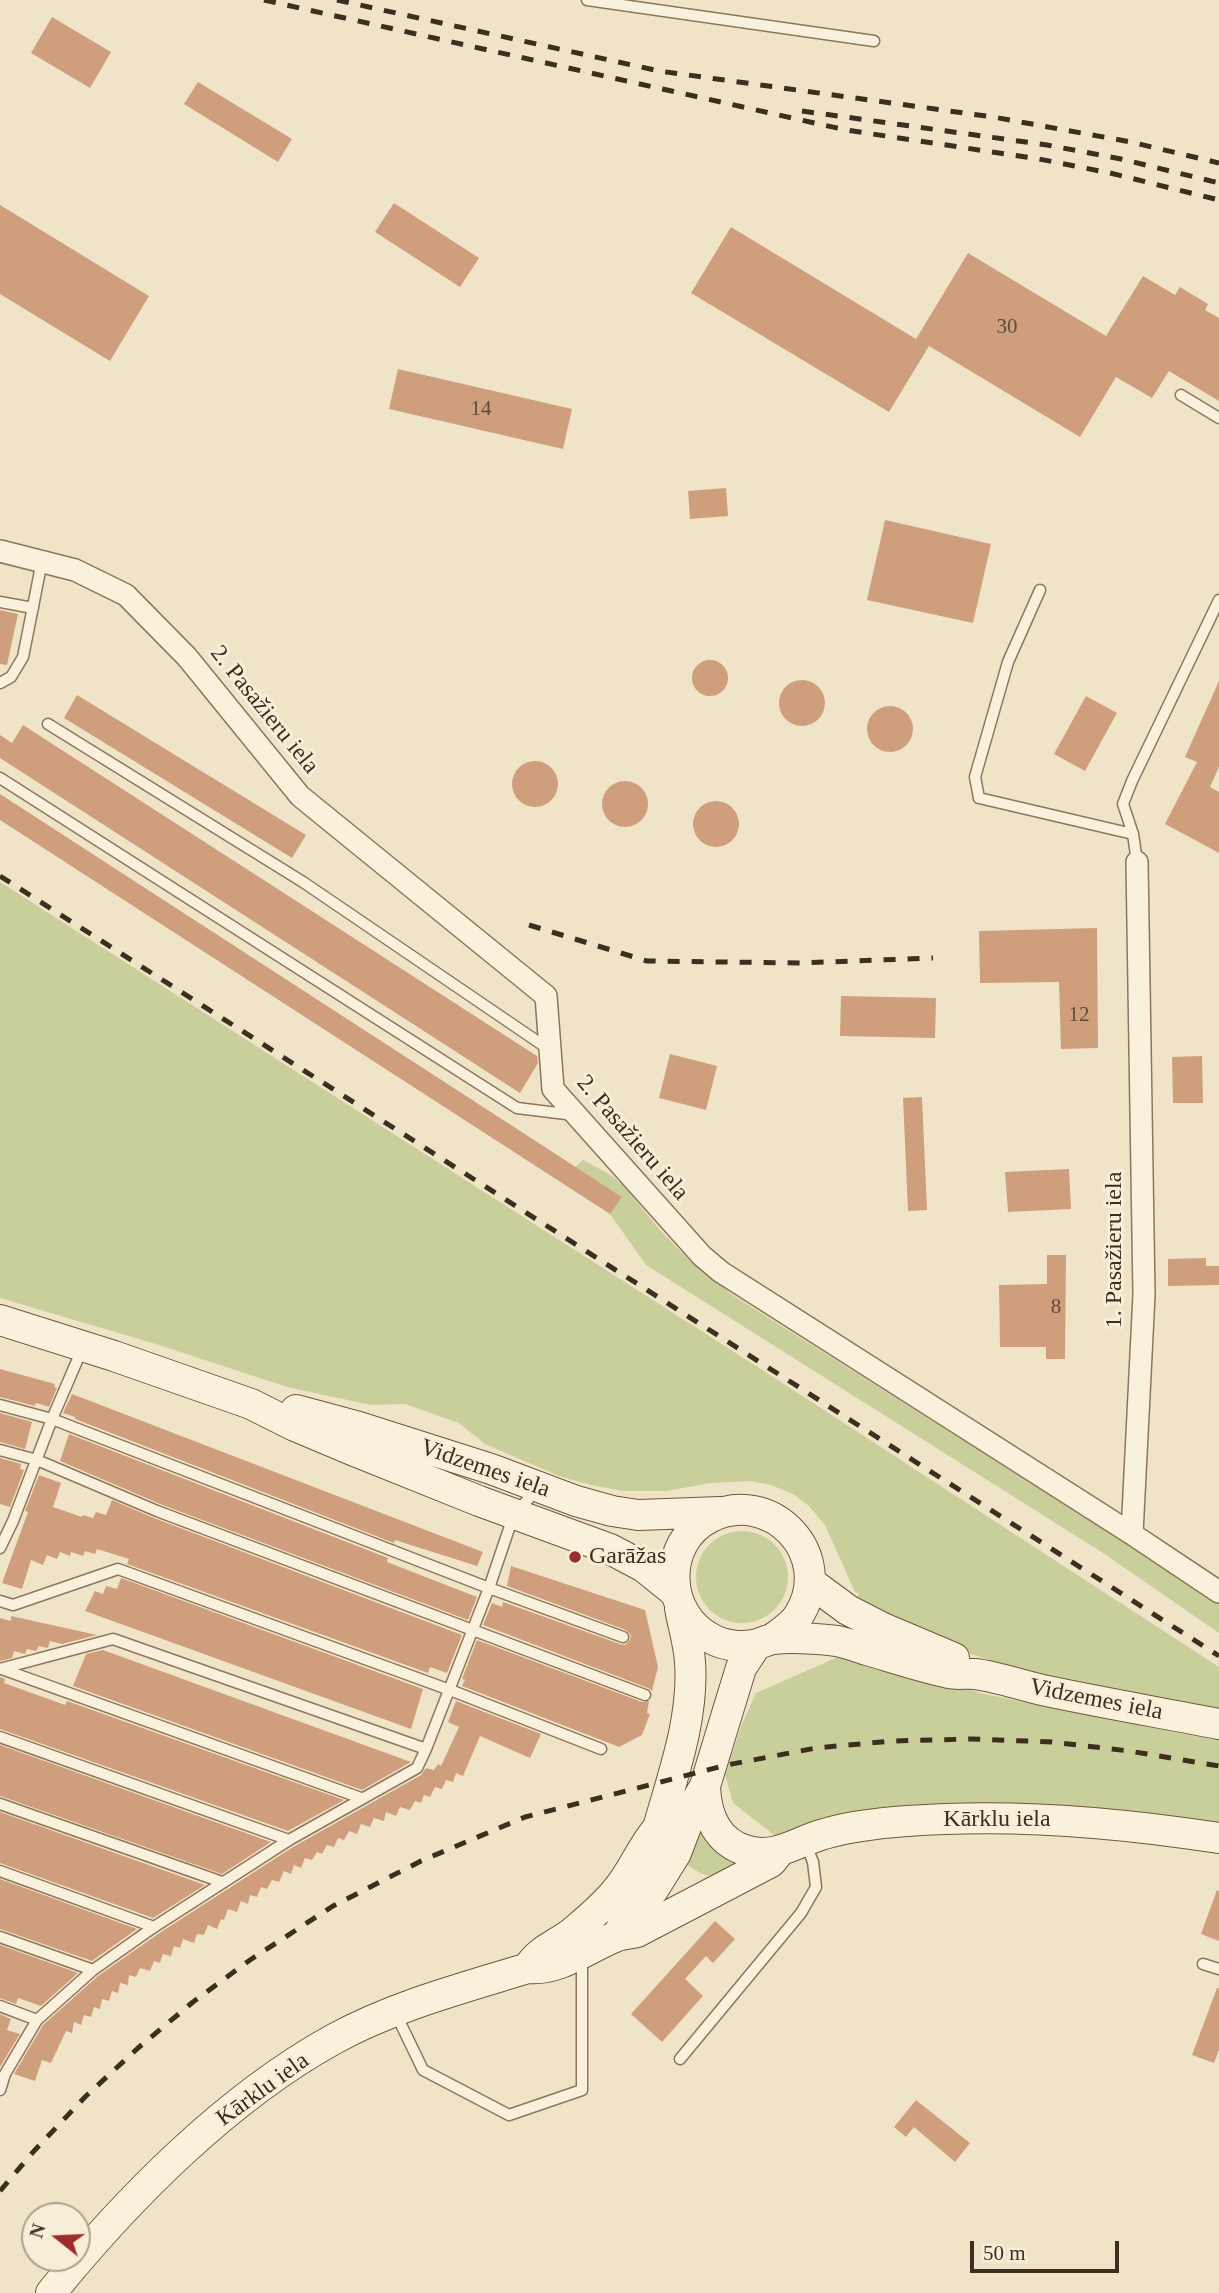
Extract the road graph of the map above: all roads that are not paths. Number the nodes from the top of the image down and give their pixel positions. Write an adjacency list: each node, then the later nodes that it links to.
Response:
1 (587, 0): 2 (lane)
2 (874, 41)
3 (1181, 395): 4 (lane)
4 (1219, 418)
5 (0, 551): 6 (street, 2. Pasažieru iela)
6 (42, 561): 10 (lane); 16 (street, 2. Pasažieru iela)
7 (1040, 590): 14 (lane)
8 (1219, 600): 14 (lane)
9 (0, 602): 10 (lane)
10 (33, 608): 11 (lane)
11 (0, 683)
12 (48, 724): 16 (lane)
13 (0, 778): 17 (lane)
14 (1133, 834): 15 (lane)
15 (1137, 862): 30 (street, 1. Pasažieru iela)
16 (550, 1050): 17 (street, 2. Pasažieru iela)
17 (577, 1115): 30 (street, 2. Pasažieru iela)
18 (0, 1320): 19 (street, Vidzemes iela)
19 (84, 1346): 20 (street, Vidzemes iela); 22 (lane)
20 (251, 1404): 25 (street, Vidzemes iela); 27 (street, Vidzemes iela)
21 (0, 1405): 22 (lane)
22 (52, 1419): 24 (lane); 33 (lane)
23 (0, 1450): 24 (lane)
24 (37, 1461): 29 (lane); 37 (lane)
25 (538, 1488): 26 (street, Vidzemes iela); 27 (lane)
26 (722, 1512): 32 (street, Vidzemes iela); 35 (street)
27 (514, 1514): 33 (lane); 35 (street, Vidzemes iela)
28 (0, 1518): 29 (lane)
29 (13, 1521): 31 (lane)
30 (1132, 1534): 34 (street)
31 (0, 1548)
32 (810, 1582): 39 (street, Vidzemes iela); 41 (street, Vidzemes iela)
33 (489, 1588): 37 (lane); 38 (lane)
34 (1219, 1592)
35 (678, 1600): 39 (street, Vidzemes iela); 51 (street, Kārklu iela)
36 (0, 1601): 42 (lane)
37 (473, 1630): 42 (lane); 43 (lane)
38 (623, 1637)
39 (764, 1642): 41 (street, Vidzemes iela); 48 (street, Kārklu iela)
40 (1, 1669): 46 (lane); 49 (lane)
41 (974, 1674): 44 (street, Vidzemes iela)
42 (450, 1690): 46 (lane); 47 (lane)
43 (645, 1695)
44 (1219, 1724)
45 (0, 1737): 53 (lane)
46 (426, 1749): 49 (lane)
47 (601, 1749)
48 (705, 1786): 54 (street, Kārklu iela); 55 (street, Kārklu iela)
49 (361, 1798): 53 (lane)
50 (0, 1804): 57 (lane)
51 (658, 1828): 55 (street); 64 (street, Kārklu iela)
52 (1219, 1838): 54 (street, Kārklu iela)
53 (289, 1840): 57 (lane)
54 (792, 1847): 58 (street, Kārklu iela); 70 (lane)
55 (670, 1864): 58 (street); 60 (street, Kārklu iela)
56 (0, 1871): 59 (lane)
57 (222, 1882): 59 (lane)
58 (720, 1888): 60 (street, Kārklu iela)
59 (153, 1927): 66 (lane)
60 (617, 1936): 62 (street, Kārklu iela)
61 (0, 1937): 66 (lane)
62 (582, 1954): 64 (street, Kārklu iela); 68 (lane)
63 (1203, 1964): 65 (lane)
64 (528, 1968): 68 (street, Kārklu iela)
65 (1219, 1969)
66 (93, 1970): 69 (lane)
67 (0, 2007): 69 (lane)
68 (395, 2012): 73 (street, Kārklu iela)
69 (37, 2020): 71 (lane)
70 (680, 2059)
71 (2, 2073): 72 (lane)
72 (0, 2090)
73 (51, 2293)

